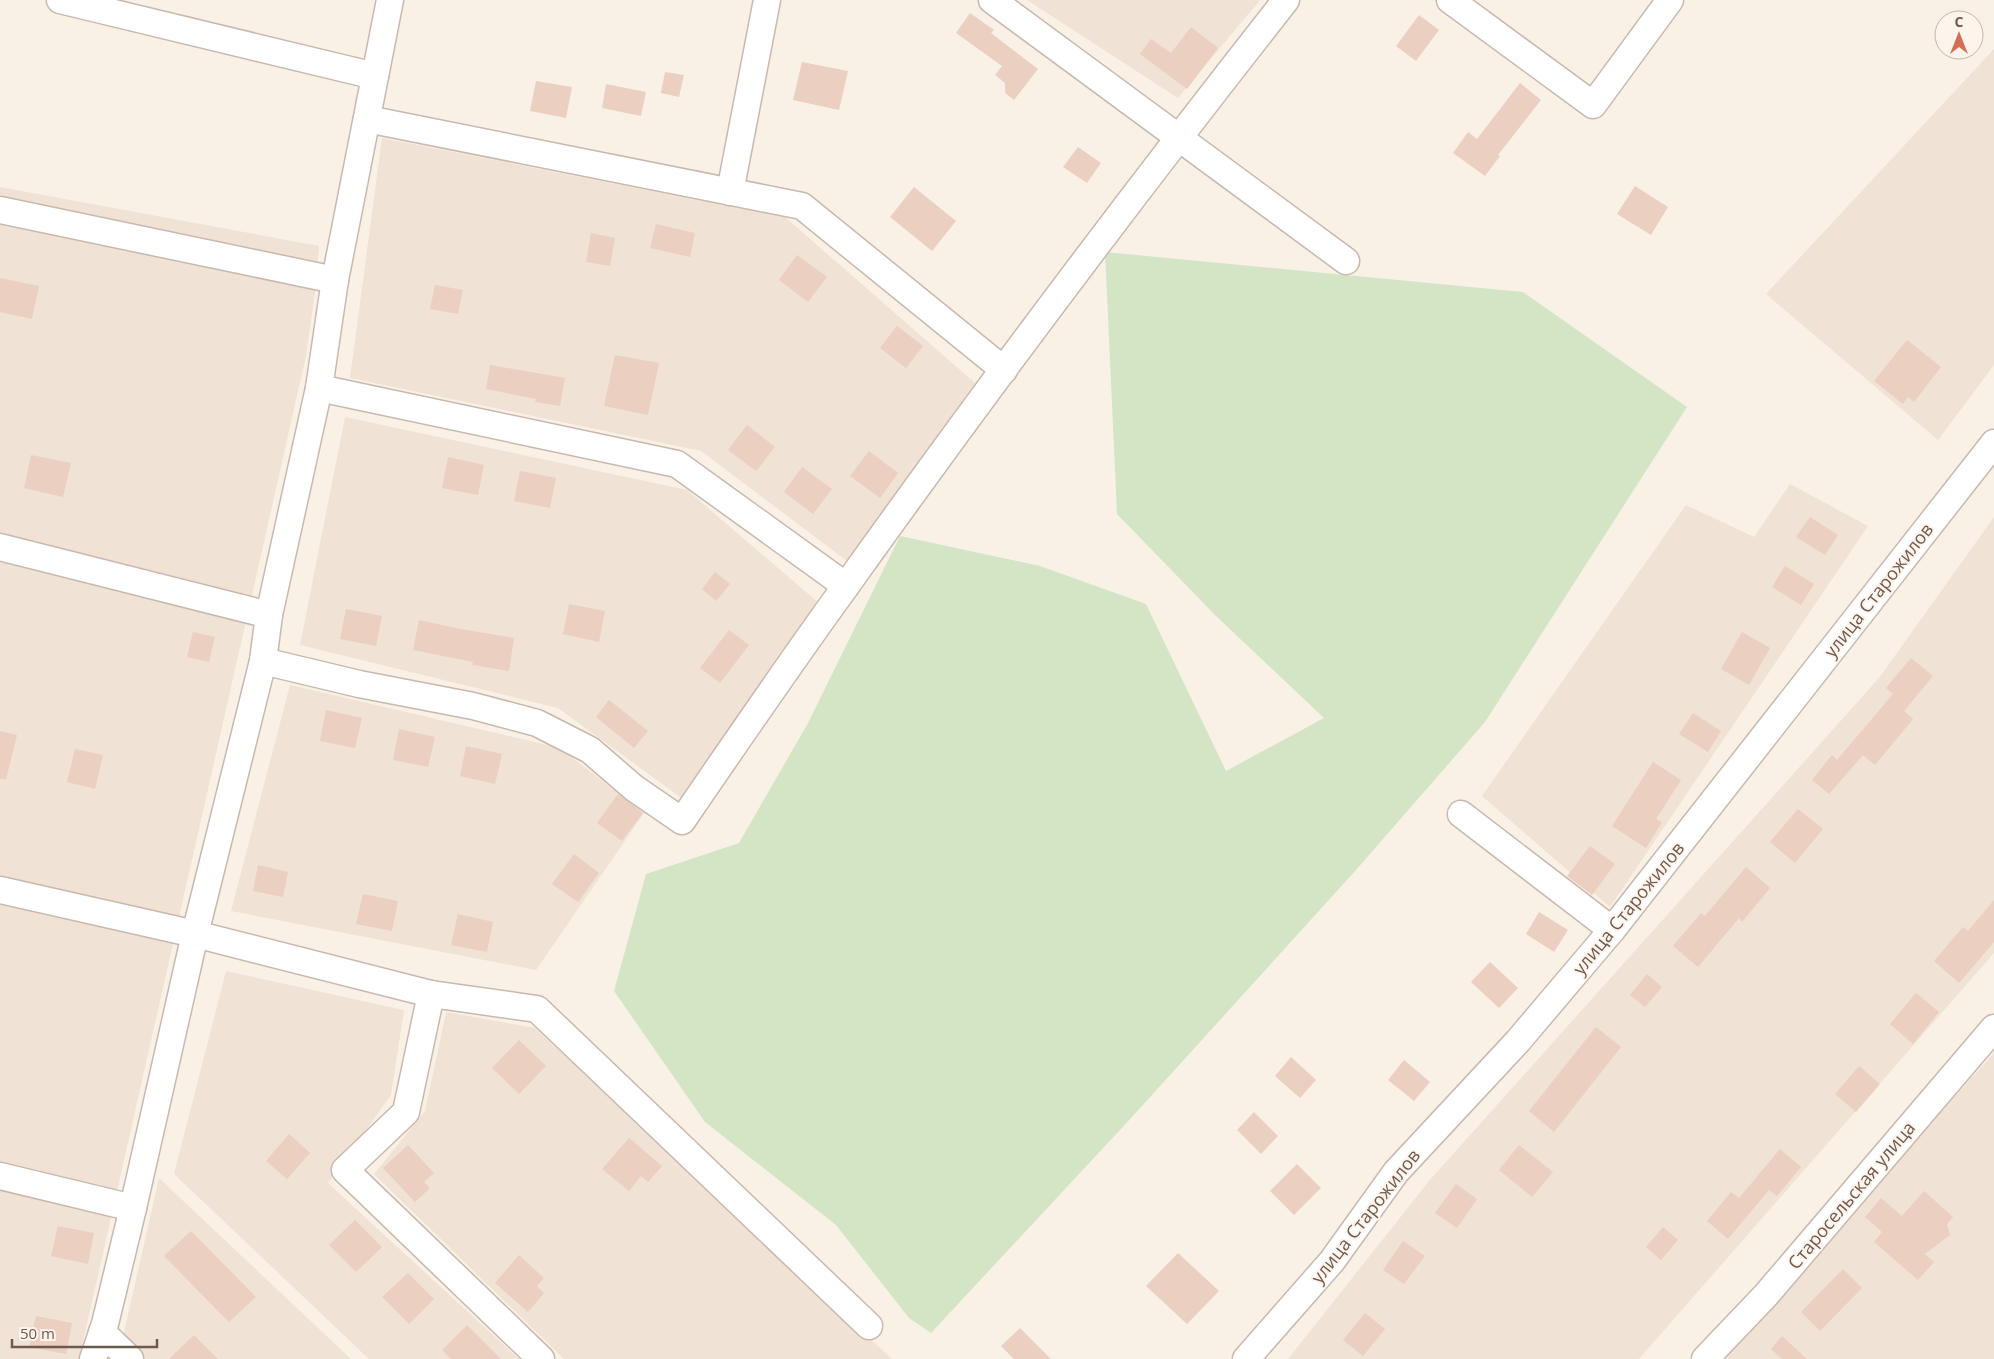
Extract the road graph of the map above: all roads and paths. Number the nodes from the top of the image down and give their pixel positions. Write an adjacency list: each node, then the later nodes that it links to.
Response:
1 (60, 0): 8 (street)
2 (390, 0): 8 (street)
3 (767, 0): 11 (street)
4 (992, 0): 10 (street)
5 (1286, 0): 10 (street)
6 (1450, 0): 7 (street)
7 (1670, 0)
8 (376, 76): 9 (street)
9 (367, 120): 11 (street); 14 (street)
10 (1178, 137): 13 (street); 15 (street)
11 (730, 192): 15 (street)
12 (0, 210): 14 (street)
13 (1346, 260)
14 (336, 280): 16 (street)
15 (1004, 370): 19 (street)
16 (319, 388): 19 (street); 20 (street)
17 (1994, 443): 24 (street, улица Старожилов)
18 (0, 547): 20 (street)
19 (846, 586): 21 (street)
20 (269, 615): 21 (street)
21 (262, 661): 25 (street)
22 (1461, 814): 24 (street)
23 (0, 890): 25 (street)
24 (1612, 930): 35 (street, улица Старожилов)
25 (195, 934): 26 (street); 29 (street)
26 (431, 994): 30 (street); 34 (street)
27 (1994, 1028): 36 (street, Старосельская улица)
28 (0, 1176): 29 (street)
29 (133, 1208): 31 (street)
30 (869, 1326)
31 (102, 1332): 32 (street); 33 (street)
32 (93, 1359)
33 (130, 1359)
34 (541, 1359)
35 (1246, 1359)
36 (1706, 1359)

